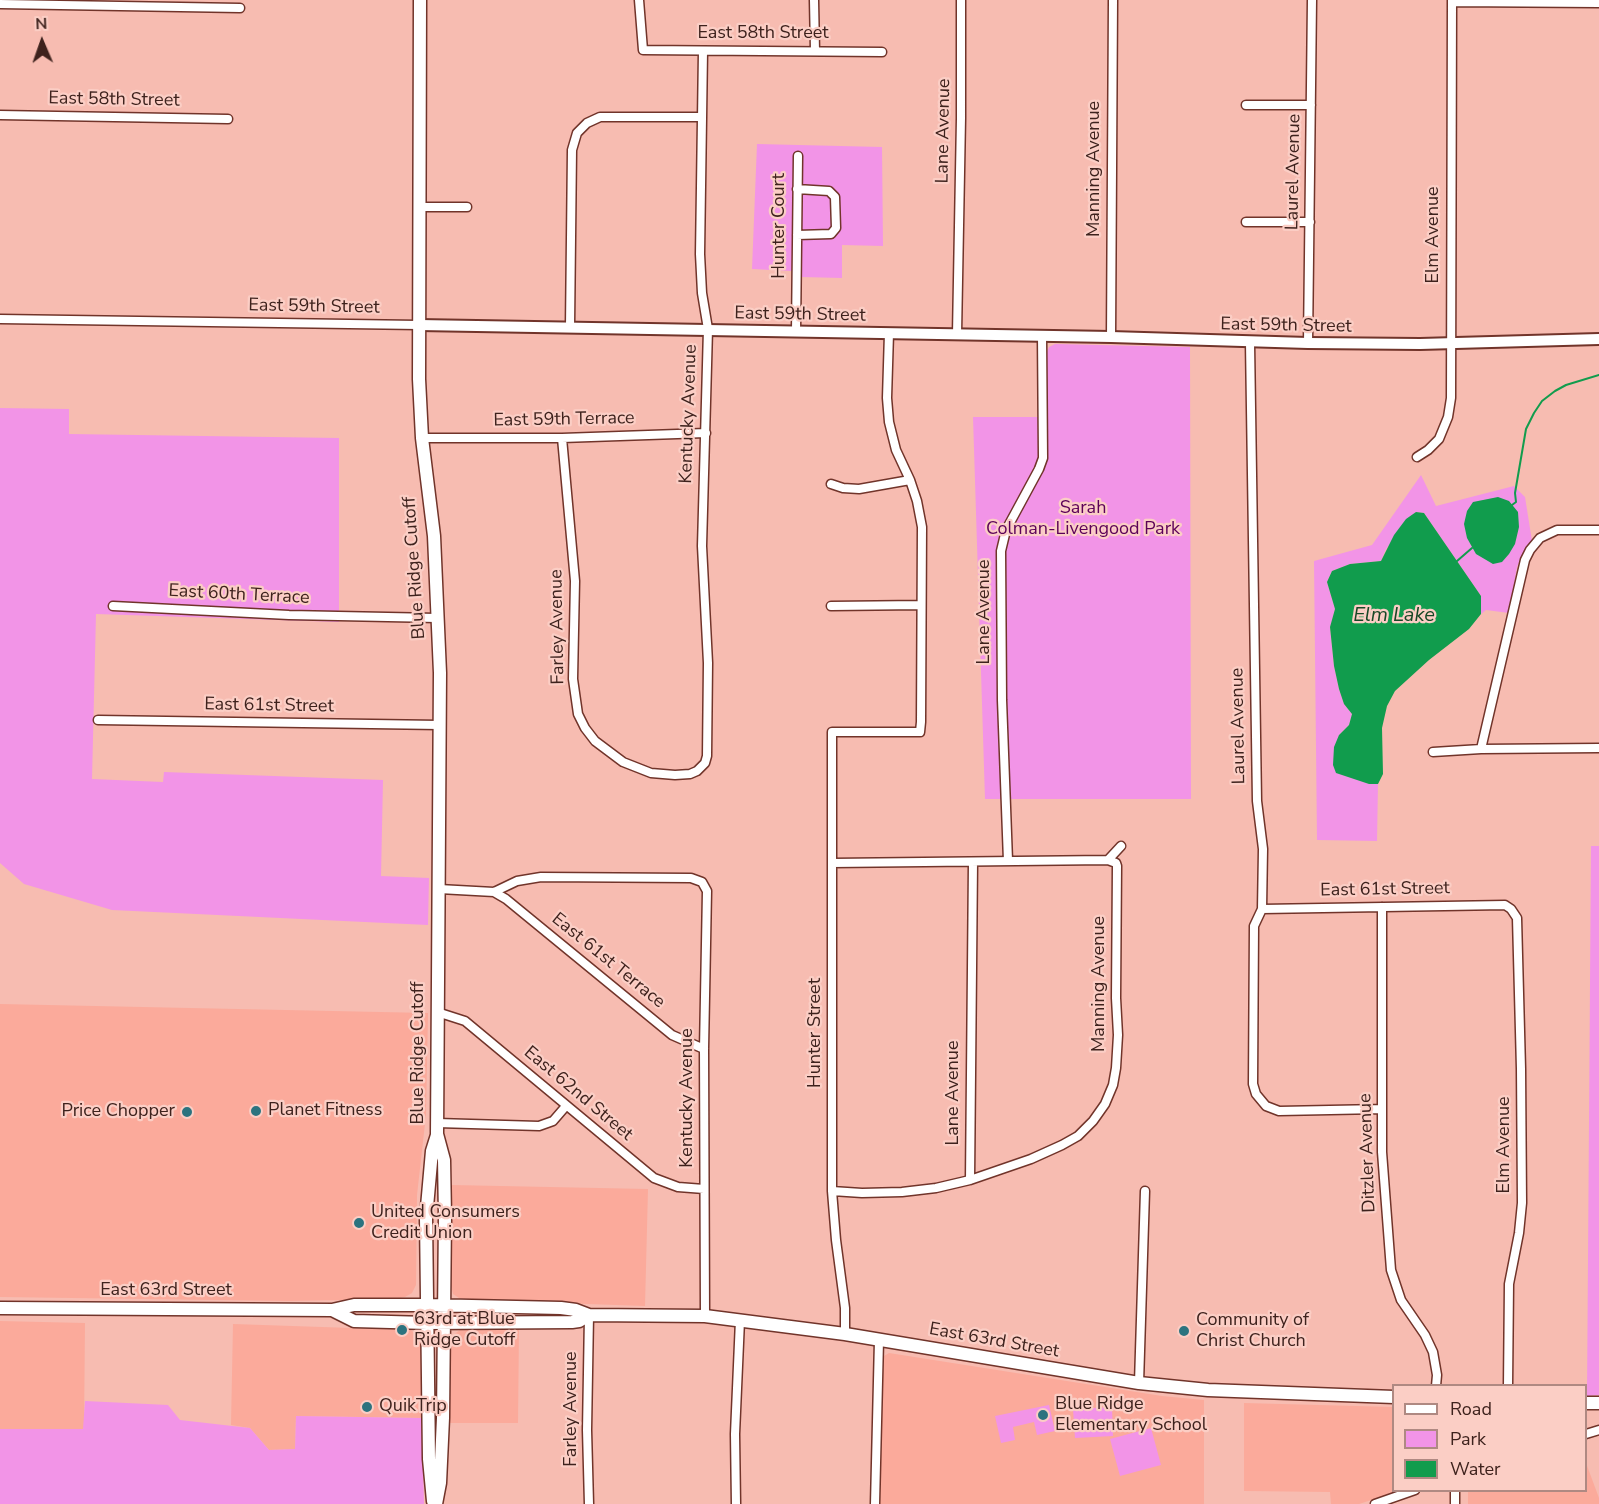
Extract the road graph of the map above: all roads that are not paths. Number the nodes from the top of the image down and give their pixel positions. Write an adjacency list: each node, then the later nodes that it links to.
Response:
1 (420, 0): 22 (main road, Blue Ridge Cutoff)
2 (639, 0): 12 (street, East 58th Street)
3 (814, 0): 13 (street)
4 (961, 0): 33 (street, Lane Avenue)
5 (1113, 0): 35 (street, Manning Avenue)
6 (1312, 0): 16 (street, Laurel Avenue)
7 (1452, 1): 9 (street); 37 (street, Elm Avenue)
8 (107, 3): 10 (street); 11 (street)
9 (1599, 3)
10 (0, 4)
11 (240, 8)
12 (703, 51): 13 (street, East 58th Street); 18 (street, Kentucky Avenue)
13 (815, 51): 14 (street, East 58th Street)
14 (882, 52)
15 (1246, 105): 16 (street)
16 (1311, 105): 25 (street, Laurel Avenue)
17 (0, 115): 19 (street, East 58th Street)
18 (702, 117): 29 (street); 30 (street, Kentucky Avenue)
19 (228, 119)
20 (798, 156): 21 (street, Hunter Court)
21 (796, 189): 26 (street, Hunter Court); 26 (street)
22 (420, 207): 23 (street); 28 (main road, Blue Ridge Cutoff)
23 (467, 207)
24 (1246, 222): 25 (street)
25 (1310, 222): 39 (street, Laurel Avenue)
26 (798, 235): 31 (street, Hunter Court)
27 (0, 319): 28 (street, East 59th Street)
28 (419, 325): 29 (street, East 59th Street); 41 (main road, Blue Ridge Cutoff)
29 (570, 326): 30 (street, East 59th Street)
30 (708, 329): 31 (street, East 59th Street); 40 (street, Kentucky Avenue)
31 (796, 331): 32 (street, East 59th Street)
32 (889, 333): 33 (street, East 59th Street); 44 (street)
33 (957, 334): 34 (street, East 59th Street)
34 (1042, 336): 35 (street, East 59th Street); 59 (street, Lane Avenue)
35 (1111, 337): 38 (street, East 59th Street)
36 (1599, 339): 37 (street, East 59th Street)
37 (1450, 342): 39 (street, East 59th Street); 43 (street, Elm Avenue)
38 (1250, 343): 39 (street, East 59th Street); 66 (street, Laurel Avenue)
39 (1308, 344)
40 (706, 433): 42 (street, East 59th Terrace); 56 (street, Kentucky Avenue)
41 (422, 438): 42 (street, East 59th Terrace); 50 (main road, Blue Ridge Cutoff)
42 (562, 438): 56 (street, Farley Avenue)
43 (1417, 457)
44 (910, 480): 45 (street); 47 (street)
45 (831, 484)
46 (1599, 530): 54 (street)
47 (921, 605): 49 (street); 61 (street, Hunter Street)
48 (113, 606): 50 (street, East 60th Terrace)
49 (831, 606)
50 (438, 618): 52 (main road, Blue Ridge Cutoff)
51 (98, 720): 52 (street, East 61st Street)
52 (440, 725): 62 (main road, Blue Ridge Cutoff)
53 (1599, 748): 54 (street)
54 (1481, 749): 55 (street)
55 (1433, 752)
56 (692, 773)
57 (1121, 846): 58 (street)
58 (1108, 860): 59 (street); 72 (street, Manning Avenue)
59 (1008, 861): 60 (street)
60 (973, 862): 61 (street); 72 (street, Lane Avenue)
61 (832, 863): 74 (street, Hunter Street)
62 (439, 889): 63 (street); 67 (main road, Blue Ridge Cutoff)
63 (494, 892): 68 (street, East 61st Terrace); 68 (street, Kentucky Avenue)
64 (1382, 907): 65 (street, East 61st Street); 66 (street, East 61st Street); 70 (street, Ditzler Avenue)
65 (1508, 907): 89 (street, Elm Avenue)
66 (1262, 909): 70 (street, Laurel Avenue)
67 (437, 1012): 69 (street, East 62nd Street); 71 (main road, Blue Ridge Cutoff)
68 (704, 1049): 73 (street, Kentucky Avenue)
69 (566, 1106): 71 (street); 73 (street, East 62nd Street)
70 (1381, 1109): 88 (street, Ditzler Avenue)
71 (437, 1129): 76 (main road, Blue Ridge Cutoff); 77 (main road, Blue Ridge Cutoff)
72 (970, 1180): 74 (street)
73 (704, 1189): 81 (street, Kentucky Avenue)
74 (832, 1191): 85 (street, Hunter Street)
75 (1145, 1191): 87 (street)
76 (427, 1305): 77 (main road, East 63rd Street); 79 (main road, East 63rd Street); 83 (main road, Blue Ridge Cutoff)
77 (444, 1306): 80 (main road, East 63rd Street); 84 (main road, Blue Ridge Cutoff)
78 (0, 1308): 79 (main road, East 63rd Street)
79 (332, 1310): 83 (main road, East 63rd Street)
80 (589, 1315): 81 (main road, East 63rd Street); 84 (main road, East 63rd Street); 93 (street, Farley Avenue)
81 (705, 1316): 82 (main road, East 63rd Street)
82 (740, 1320): 85 (main road, East 63rd Street); 94 (street)
83 (427, 1323): 84 (main road, East 63rd Street); 92 (main road, Blue Ridge Cutoff)
84 (443, 1323): 92 (main road, Blue Ridge Cutoff)
85 (845, 1334): 86 (main road, East 63rd Street)
86 (879, 1340): 87 (main road, East 63rd Street); 95 (street)
87 (1139, 1383): 90 (main road, East 63rd Street)
88 (1436, 1384)
89 (1508, 1384)
90 (1392, 1396)
91 (1412, 1492): 96 (street)
92 (435, 1504)
93 (589, 1504)
94 (736, 1504)
95 (875, 1504)
96 (1375, 1504)

